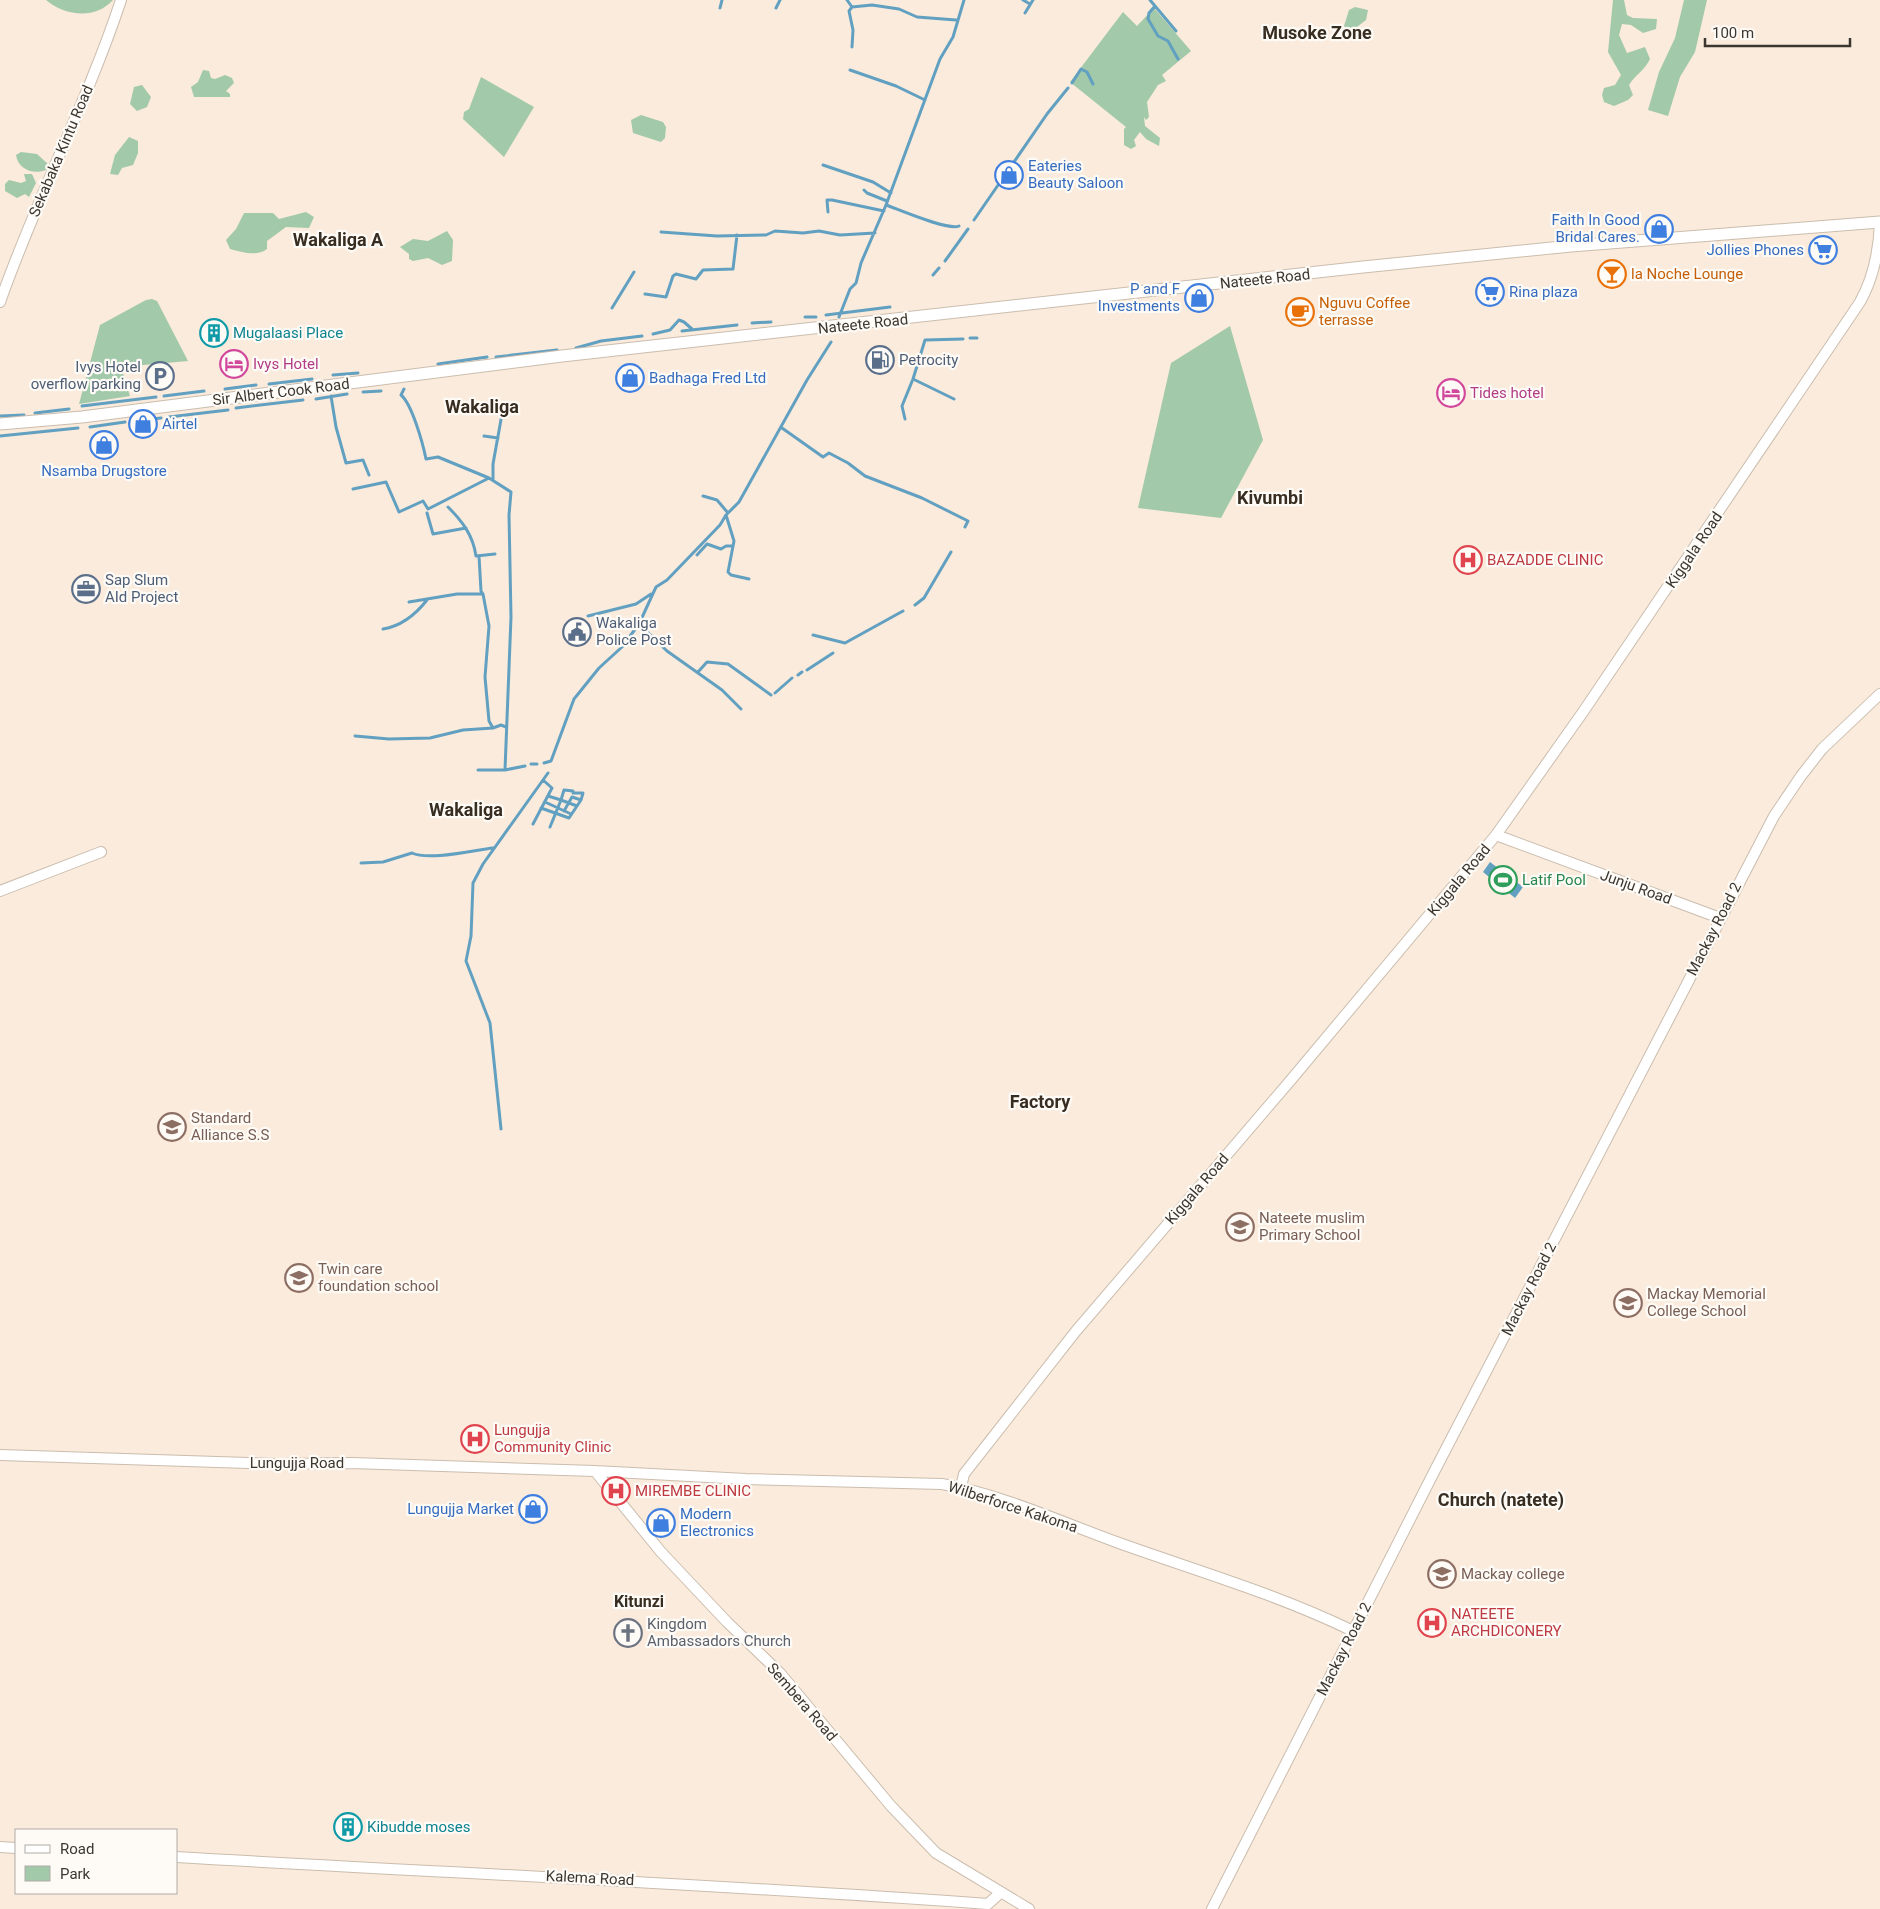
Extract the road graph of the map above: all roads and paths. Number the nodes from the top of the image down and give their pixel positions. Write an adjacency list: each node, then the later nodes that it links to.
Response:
1 (121, 0): 3 (street, Sekabaka Kintu Road)
2 (1880, 222): 4 (main road, Nateete Road); 7 (street, Kiggala Road)
3 (0, 302)
4 (562, 356): 5 (main road, Sir Albert Cook Road)
5 (0, 424)
6 (1880, 694): 10 (street, Mackay Road 2)
7 (1496, 835): 10 (street, Junju Road); 13 (street, Kiggala Road)
8 (101, 852): 9 (street)
9 (0, 891)
10 (1720, 918): 14 (street, Mackay Road 2)
11 (0, 1455): 12 (street, Lungujja Road)
12 (595, 1471): 13 (street, Wilberforce Kakoma); 18 (street, Sembera Road)
13 (961, 1487): 14 (street, Wilberforce Kakoma)
14 (1353, 1631): 20 (street, Mackay Road 2)
15 (0, 1847): 16 (street)
16 (15, 1848)
17 (178, 1857): 18 (street, Kalema Road)
18 (1000, 1893): 19 (street, Sembera Road)
19 (1029, 1909)
20 (1212, 1909)

